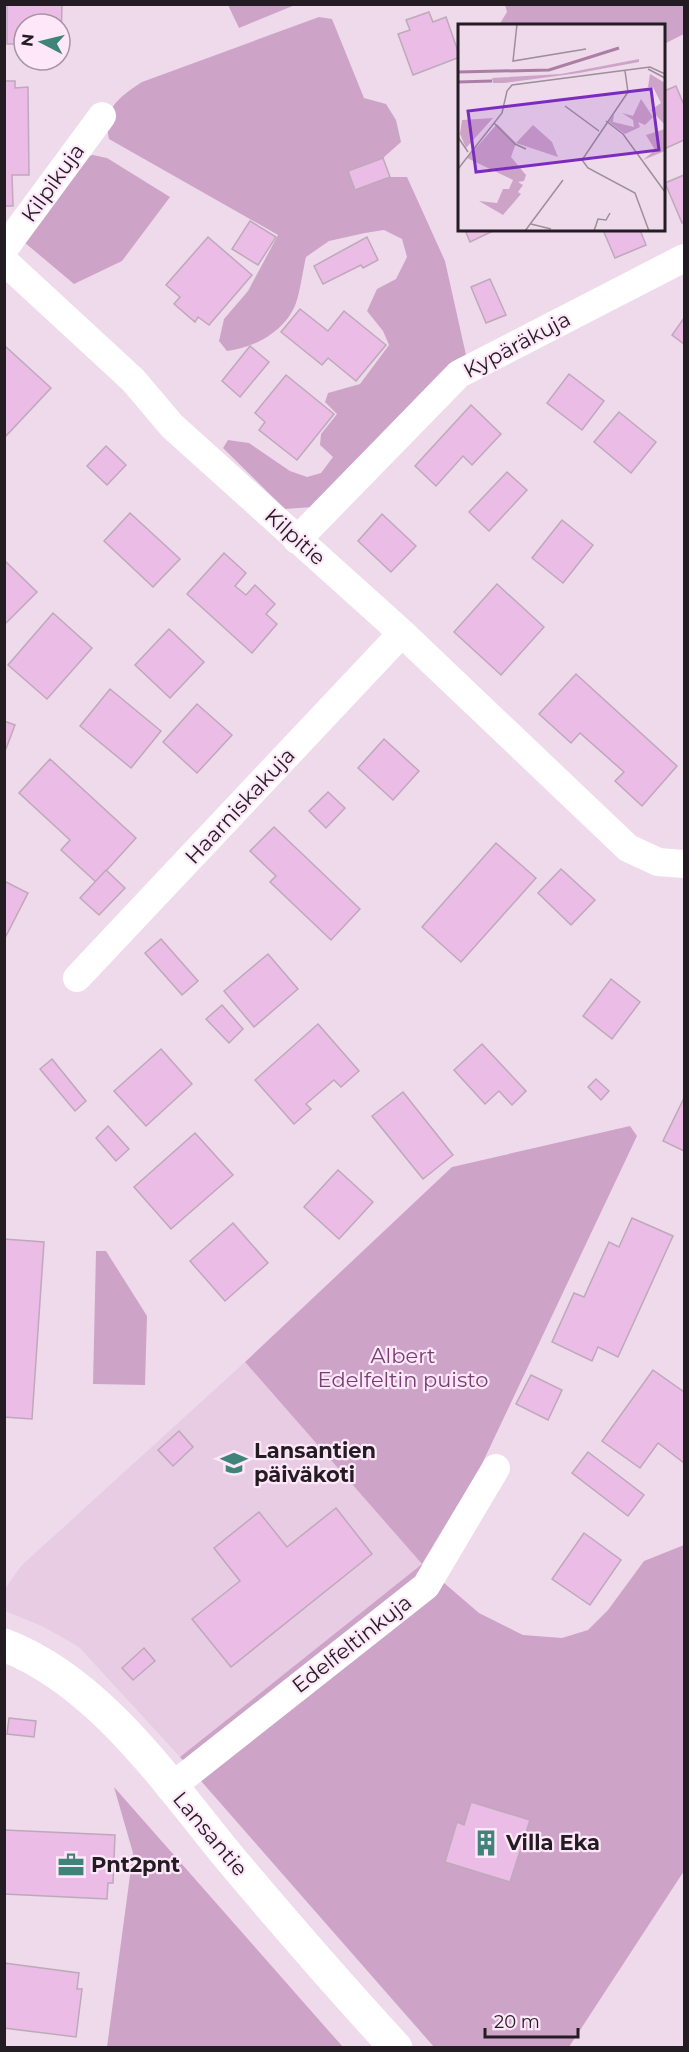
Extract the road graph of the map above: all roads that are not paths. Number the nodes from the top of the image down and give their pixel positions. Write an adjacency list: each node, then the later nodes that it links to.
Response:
1 (102, 116): 2 (street, Kilpikuja)
2 (4, 249)
3 (684, 258): 5 (street, Kypäräkuja)
4 (4, 261): 5 (street, Kilpitie)
5 (297, 540): 6 (street, Kilpitie)
6 (402, 633): 7 (street, Kilpitie); 8 (street, Haarniskakuja)
7 (684, 864)
8 (77, 978)
9 (496, 1468): 11 (street, Edelfeltinkuja)
10 (4, 1645): 11 (street, Lansantie)
11 (170, 1788): 12 (street, Lansantie)
12 (396, 2048)

